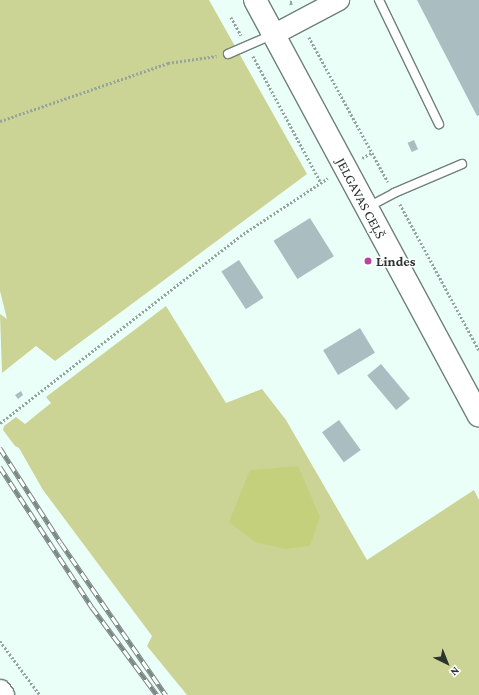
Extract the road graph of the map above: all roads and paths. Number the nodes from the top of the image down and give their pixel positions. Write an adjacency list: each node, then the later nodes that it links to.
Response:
1 (255, 0): 7 (main road, JELGAVAS CEĻŠ)
2 (294, 0): 6 (path)
3 (339, 0): 6 (street)
4 (379, 0): 11 (lane)
5 (231, 17): 8 (path)
6 (300, 21): 7 (street); 12 (path)
7 (273, 35): 8 (lane); 14 (main road, JELGAVAS CEĻŠ)
8 (247, 46): 9 (lane); 15 (path)
9 (228, 54): 10 (path)
10 (0, 122)
11 (439, 124)
12 (371, 153): 14 (path); 16 (path)
13 (462, 164): 16 (lane)
14 (345, 168): 15 (path); 17 (main road, JELGAVAS CEĻŠ)
15 (321, 183): 20 (path)
16 (394, 193): 17 (lane); 18 (path)
17 (366, 208): 19 (main road, JELGAVAS CEĻŠ)
18 (479, 350)
19 (479, 416)
20 (0, 423)
21 (0, 641): 24 (path)
22 (0, 691): 23 (main road)
23 (3, 695)
24 (40, 695)

